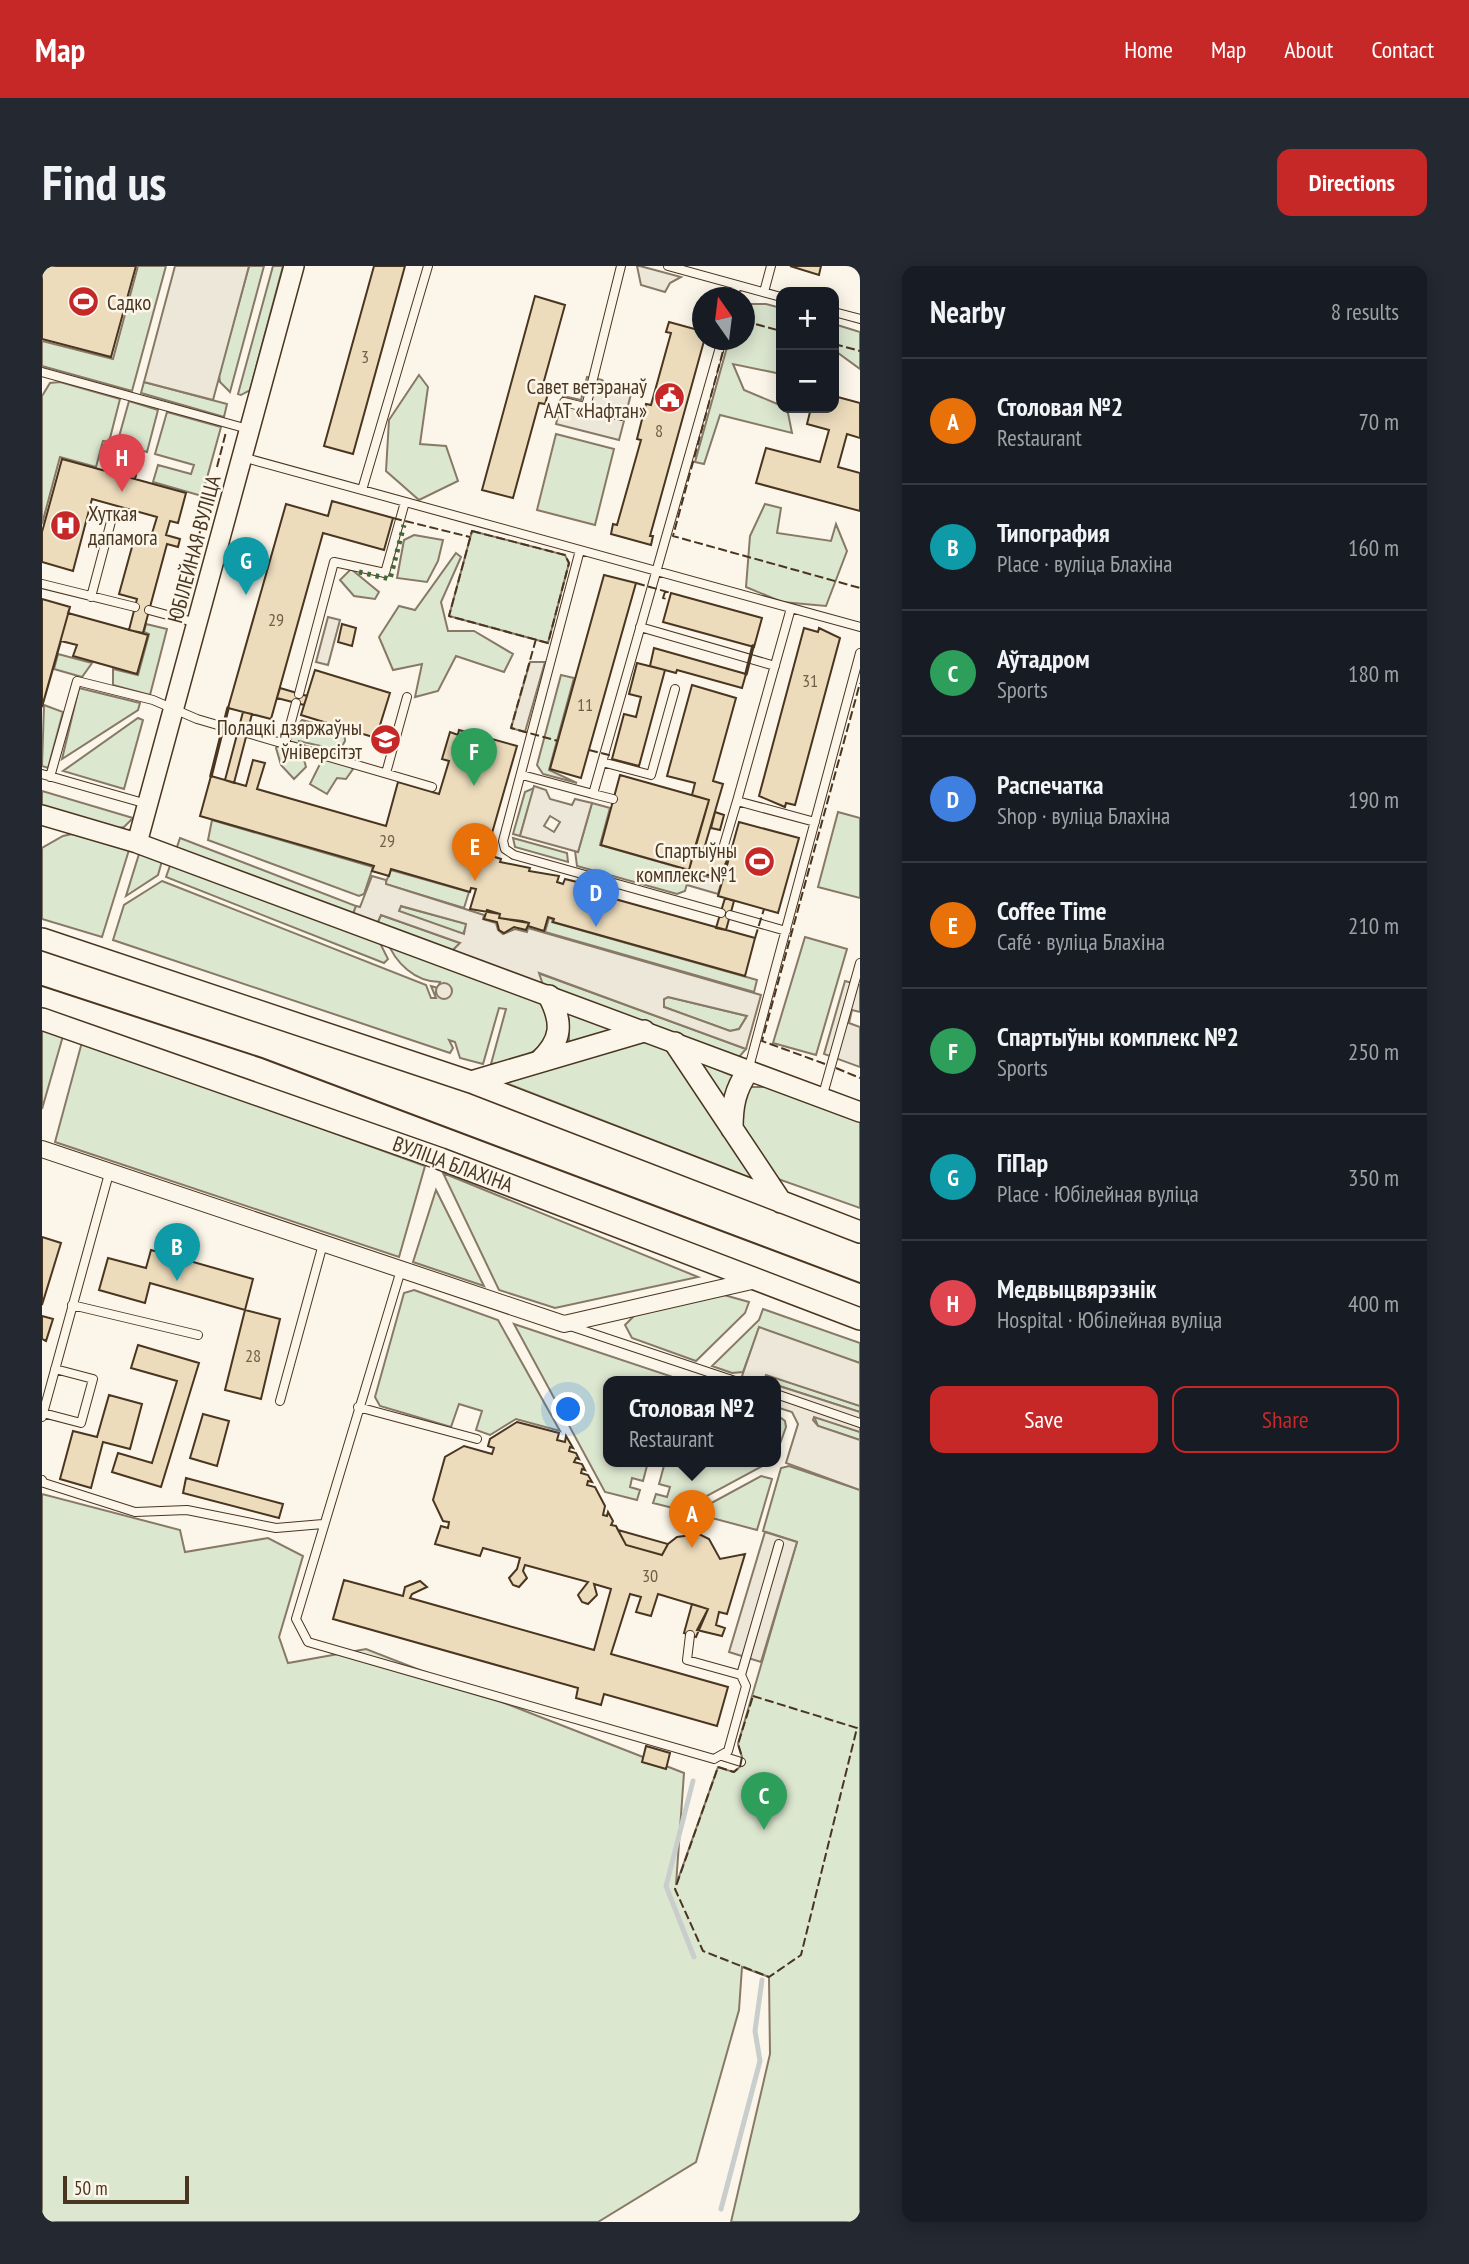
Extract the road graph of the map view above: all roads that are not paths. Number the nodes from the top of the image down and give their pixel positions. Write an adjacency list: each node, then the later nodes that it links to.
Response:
1 (294, 266): 16 (street, ЮБІЛЕЙНАЯ ВУЛІЦА)
2 (428, 266): 18 (lane)
3 (621, 266): 14 (lane)
4 (668, 266): 6 (lane)
5 (771, 266): 7 (lane)
6 (737, 285): 7 (lane)
7 (764, 292): 8 (lane)
8 (776, 296)
9 (839, 313): 10 (lane)
10 (860, 319)
11 (719, 350): 22 (lane)
12 (42, 372): 16 (lane)
13 (564, 402): 14 (lane)
14 (586, 407): 15 (lane)
15 (621, 416)
16 (250, 429): 17 (street, ЮБІЛЕЙНАЯ ВУЛІЦА)
17 (242, 457): 18 (lane); 28 (street, ЮБІЛЕЙНАЯ ВУЛІЦА)
18 (362, 490): 19 (lane)
19 (405, 502): 21 (lane); 34 (lane)
20 (113, 514): 24 (lane)
21 (580, 550): 22 (lane); 41 (lane)
22 (656, 571): 26 (lane); 29 (lane)
23 (42, 584): 24 (lane)
24 (91, 597): 25 (lane)
25 (135, 607)
26 (791, 608): 30 (lane); 32 (lane)
27 (149, 610): 28 (lane)
28 (198, 623): 37 (street, ЮБІЛЕЙНАЯ ВУЛІЦА)
29 (640, 627): 32 (lane); 39 (lane)
30 (860, 627)
31 (860, 653): 49 (lane)
32 (775, 666): 46 (lane)
33 (675, 689): 39 (lane)
34 (299, 694)
35 (407, 698): 40 (lane)
36 (296, 703): 38 (lane)
37 (175, 707): 38 (lane); 42 (lane); 47 (street, ЮБІЛЕЙНАЯ ВУЛІЦА)
38 (285, 744): 40 (lane)
39 (602, 762): 44 (lane)
40 (386, 773): 43 (lane)
41 (522, 775): 44 (lane); 52 (lane)
42 (46, 776): 47 (lane)
43 (432, 787)
44 (593, 794): 45 (lane)
45 (613, 799)
46 (737, 801): 49 (lane); 51 (lane)
47 (149, 805): 50 (street, ЮБІЛЕЙНАЯ ВУЛІЦА)
48 (42, 815): 50 (street)
49 (815, 822): 54 (lane)
50 (137, 843): 57 (street)
51 (724, 845)
52 (721, 913)
53 (730, 915): 54 (lane)
54 (786, 931): 62 (lane)
55 (42, 939): 63 (main road)
56 (860, 962): 64 (lane)
57 (548, 996): 59 (street); 61 (main road)
58 (42, 1019): 73 (main road, ВУЛІЦА БЛАХІНА)
59 (644, 1031): 60 (street); 61 (main road)
60 (674, 1042): 62 (street); 66 (main road)
61 (540, 1061): 63 (main road)
62 (748, 1070): 64 (street); 66 (main road)
63 (471, 1082): 69 (main road)
64 (822, 1098): 65 (street)
65 (860, 1112)
66 (732, 1129): 69 (main road)
67 (42, 1149): 68 (street)
68 (110, 1170): 71 (street); 74 (lane)
69 (781, 1202): 70 (main road)
70 (860, 1232)
71 (323, 1244): 72 (street); 81 (lane)
72 (401, 1270): 76 (street); 82 (lane)
73 (756, 1280): 75 (main road, ВУЛІЦА БЛАХІНА); 76 (street)
74 (72, 1305): 77 (lane); 78 (lane)
75 (860, 1318)
76 (564, 1324): 79 (lane)
77 (198, 1335)
78 (55, 1369): 83 (lane); 83 (lane)
79 (720, 1376)
80 (781, 1396): 84 (lane)
81 (280, 1401)
82 (358, 1408): 85 (lane); 87 (lane)
83 (43, 1415)
84 (860, 1423)
85 (477, 1439)
86 (42, 1480): 87 (lane)
87 (323, 1524): 91 (lane)
88 (779, 1544): 90 (lane)
89 (690, 1635): 90 (lane)
90 (741, 1675): 91 (lane)
91 (722, 1756): 92 (lane)
92 (741, 1762)

